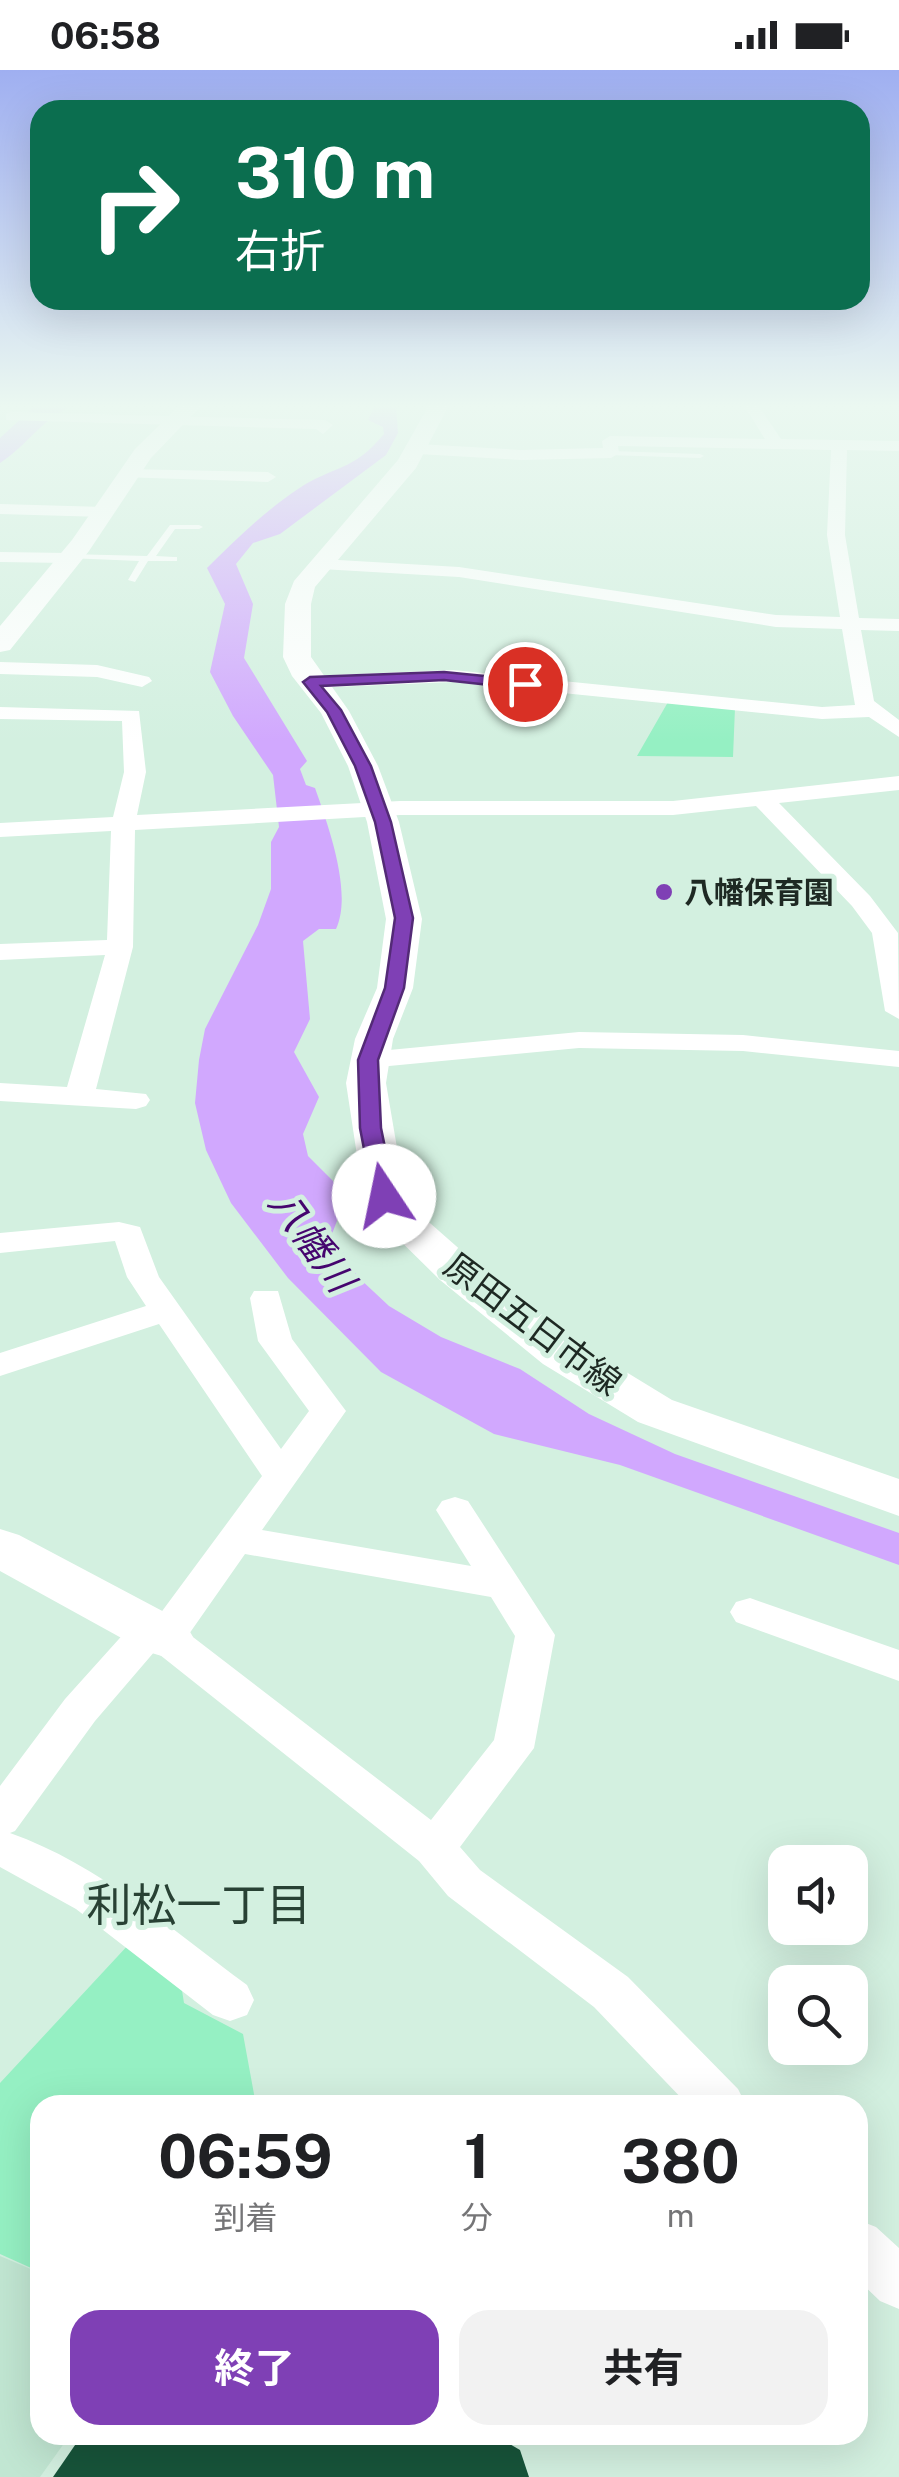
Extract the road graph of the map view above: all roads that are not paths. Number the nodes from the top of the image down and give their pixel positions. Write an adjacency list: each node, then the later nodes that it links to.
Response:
1 (100, 517): 6 (main road)
2 (360, 517): 9 (main road, 原田五日市線)
3 (837, 517): 11 (street)
4 (199, 527): 7 (lane)
5 (0, 556): 6 (street)
6 (68, 557): 7 (lane); 13 (main road)
7 (148, 558): 8 (lane); 10 (lane)
8 (174, 559)
9 (321, 564): 11 (street); 16 (main road, 原田五日市線)
10 (132, 580)
11 (849, 624): 12 (street); 17 (street)
12 (899, 624)
13 (0, 644)
14 (0, 668): 15 (street)
15 (142, 681)
16 (310, 682): 17 (street); 22 (main road, 原田五日市線)
17 (872, 712): 19 (street)
18 (0, 714): 23 (street)
19 (899, 731)
20 (899, 783): 21 (street)
21 (762, 799): 22 (street); 27 (street)
22 (372, 810): 23 (street); 29 (main road, 原田五日市線)
23 (123, 824): 24 (street); 25 (street)
24 (0, 830)
25 (120, 947): 26 (street); 31 (street)
26 (0, 952)
27 (899, 1011)
28 (899, 1059): 29 (street)
29 (368, 1060): 38 (main road, 原田五日市線)
30 (0, 1092): 31 (street)
31 (80, 1094): 32 (street)
32 (136, 1100)
33 (0, 1242): 35 (street)
34 (266, 1298): 37 (street)
35 (165, 1311): 36 (street); 37 (street)
36 (0, 1365)
37 (282, 1476): 40 (street)
38 (899, 1498)
39 (455, 1510): 42 (street)
40 (238, 1540): 42 (street); 44 (street)
41 (0, 1548): 44 (main road)
42 (505, 1586): 48 (street)
43 (750, 1612): 45 (street)
44 (158, 1633): 46 (street); 48 (street)
45 (899, 1666)
46 (4, 1808)
47 (0, 1848): 49 (street)
48 (435, 1848): 50 (street)
49 (230, 2000)
50 (711, 2095)
51 (868, 2254): 52 (street)
52 (899, 2283)

